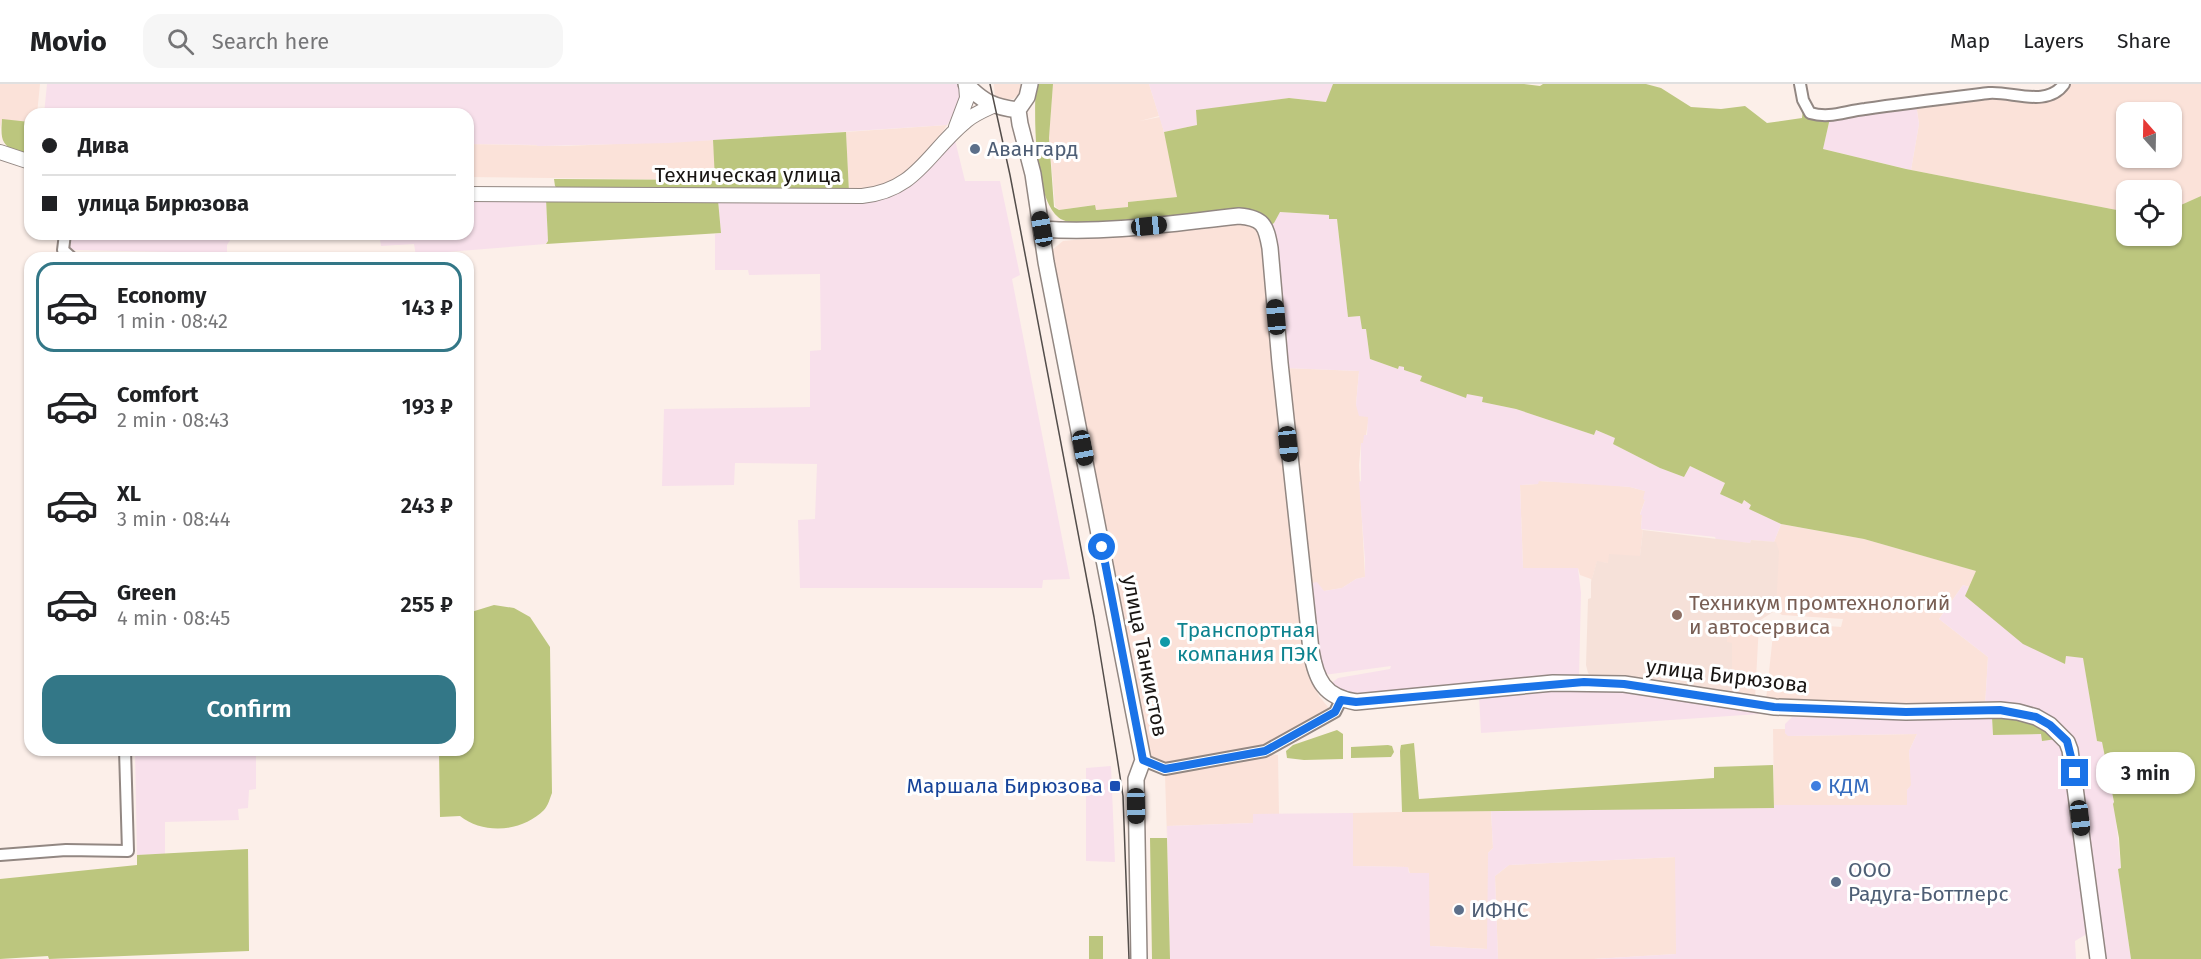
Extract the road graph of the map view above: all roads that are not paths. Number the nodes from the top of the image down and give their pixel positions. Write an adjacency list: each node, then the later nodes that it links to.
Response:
1 (966, 84): 5 (main road); 7 (street)
2 (1029, 84): 6 (main road)
3 (1800, 84): 4 (street)
4 (2064, 84)
5 (994, 105): 6 (main road); 7 (street, Техническая улица)
6 (1018, 110): 11 (main road, улица Танкистов)
7 (952, 135): 10 (street, Техническая улица)
8 (0, 152): 9 (street)
9 (24, 160)
10 (474, 194)
11 (1042, 229): 12 (main road); 14 (main road, улица Танкистов)
12 (1341, 700): 14 (street); 17 (main road, улица Бирюзова)
13 (125, 756): 15 (street)
14 (1143, 760): 16 (main road, улица Танкистов)
15 (0, 855)
16 (1139, 959)
17 (2098, 959)

